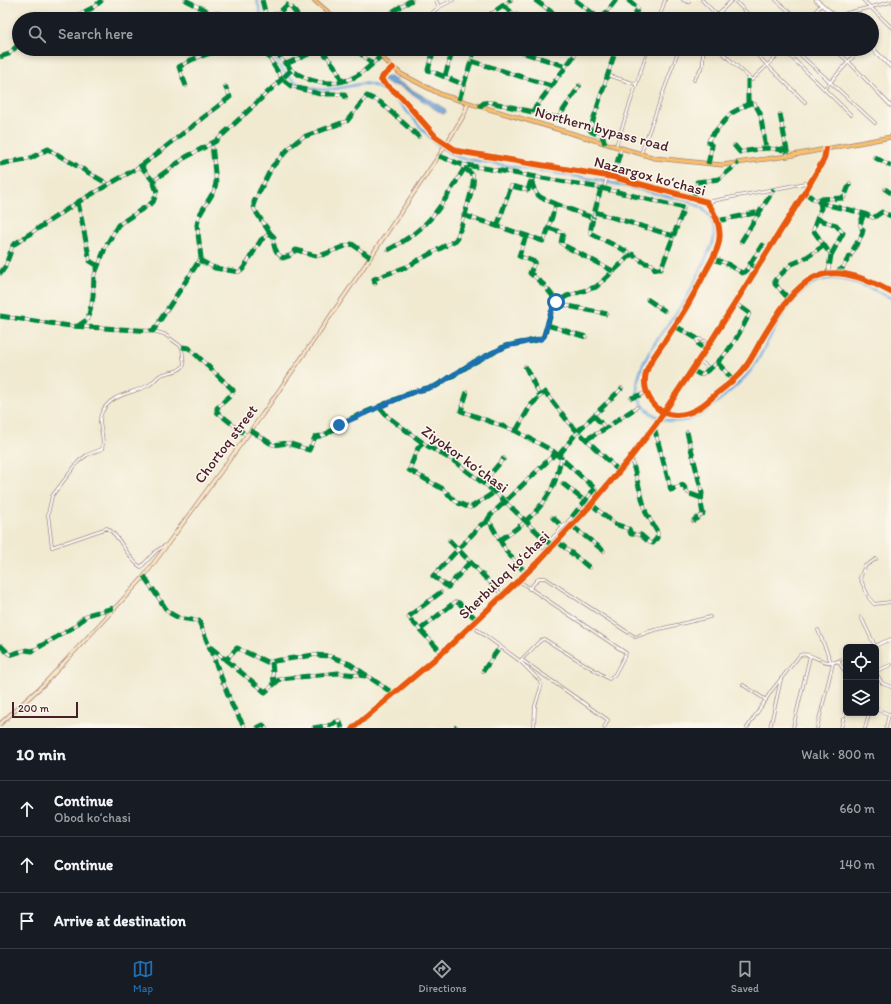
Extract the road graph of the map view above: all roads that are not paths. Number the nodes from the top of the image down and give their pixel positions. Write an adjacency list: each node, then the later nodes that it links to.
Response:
1 (102, 0): 26 (street)
2 (185, 0): 27 (street)
3 (314, 0): 31 (main road)
4 (412, 0): 32 (street)
5 (436, 0): 24 (street)
6 (453, 0): 24 (street)
7 (512, 0): 23 (street)
8 (535, 0): 36 (street)
9 (575, 0): 37 (street)
10 (616, 0): 38 (street)
11 (628, 0): 39 (street)
12 (666, 0): 40 (street)
13 (683, 0): 20 (street)
14 (702, 0): 41 (street)
15 (733, 0): 42 (street); 43 (street)
16 (776, 0): 44 (street)
17 (816, 0): 22 (street)
18 (863, 0): 25 (street)
19 (263, 1): 28 (street)
20 (689, 2)
21 (891, 2): 25 (street)
22 (822, 4): 45 (street); 46 (street)
23 (503, 6): 34 (street); 35 (street)
24 (439, 7): 33 (street)
25 (870, 8): 47 (street); 48 (street)
26 (84, 12)
27 (209, 12)
28 (265, 12)
29 (280, 12): 30 (street)
30 (295, 12)
31 (328, 12)
32 (392, 12)
33 (433, 12)
34 (494, 12)
35 (511, 12)
36 (551, 12)
37 (591, 12)
38 (606, 12)
39 (636, 12)
40 (662, 12)
41 (714, 12)
42 (720, 12)
43 (746, 12)
44 (790, 12)
45 (815, 12)
46 (831, 12)
47 (852, 12)
48 (875, 12)
49 (879, 16): 51 (street)
50 (891, 22): 51 (street)
51 (887, 23): 52 (street)
52 (891, 27)
53 (12, 51): 78 (street)
54 (879, 55): 86 (street)
55 (202, 56): 99 (street)
56 (269, 56): 91 (street)
57 (281, 56): 82 (street)
58 (305, 56): 82 (street)
59 (327, 56): 94 (street)
60 (363, 56): 83 (street)
61 (383, 56): 79 (street)
62 (432, 56): 90 (street)
63 (451, 56): 90 (street)
64 (473, 56): 80 (street)
65 (534, 56): 84 (street)
66 (574, 56): 84 (street)
67 (614, 56): 89 (street)
68 (646, 56): 96 (street)
69 (676, 56): 125 (street)
70 (703, 56): 93 (street)
71 (725, 56): 92 (street)
72 (758, 56): 85 (street)
73 (777, 56): 85 (street)
74 (791, 56): 102 (street)
75 (802, 56): 95 (street)
76 (842, 56): 81 (street)
77 (854, 56): 81 (street)
78 (0, 57)
79 (381, 58): 83 (street); 87 (main road, Northern bypass road)
80 (471, 61): 97 (street); 101 (street)
81 (849, 62): 95 (street); 108 (street)
82 (286, 64): 88 (street)
83 (372, 64): 94 (street)
84 (566, 66): 101 (street)
85 (768, 66): 92 (street); 105 (street)
86 (891, 67)
87 (393, 68): 104 (main road, Northern bypass road); 117 (street, Nazargox koʻchasi)
88 (291, 70): 91 (street); 94 (street)
89 (608, 75): 96 (street); 118 (street)
90 (445, 76): 97 (street)
91 (283, 78): 103 (street); 116 (street)
92 (748, 79): 107 (street)
93 (694, 80)
94 (342, 81)
95 (830, 82): 102 (street); 113 (street)
96 (636, 84): 120 (street)
97 (465, 85): 104 (street)
98 (580, 85): 110 (street)
99 (186, 86)
100 (224, 86): 133 (street)
101 (551, 86): 110 (street)
102 (825, 88): 112 (street)
103 (346, 98)
104 (459, 100): 106 (main road, Northern bypass road)
105 (805, 102)
106 (468, 103): 109 (main road, Northern bypass road); 117 (main road, Chortoq street)
107 (748, 104): 121 (street); 132 (street)
108 (891, 106)
109 (479, 107): 110 (street); 118 (main road, Northern bypass road)
110 (532, 112)
111 (780, 114): 124 (street)
112 (852, 115)
113 (875, 123)
114 (419, 137): 164 (street)
115 (891, 137): 123 (main road, Northern bypass road)
116 (212, 144): 139 (street); 175 (street)
117 (446, 144): 126 (main road, Chortoq street); 137 (street, Nazargox koʻchasi)
118 (605, 144): 120 (main road, Northern bypass road)
119 (734, 145): 121 (street)
120 (616, 147): 122 (main road, Northern bypass road)
121 (766, 148): 124 (street)
122 (621, 149): 125 (main road, Northern bypass road); 138 (street)
123 (826, 149): 127 (main road, Northern bypass road); 140 (street, Sherbuloq koʻchasi)
124 (786, 150): 127 (street)
125 (640, 154): 132 (main road, Northern bypass road)
126 (440, 155): 131 (street); 173 (main road, Chortoq street)
127 (788, 156): 129 (main road, Northern bypass road)
128 (874, 158): 134 (street)
129 (738, 163): 132 (main road, Northern bypass road); 148 (street)
130 (0, 164): 142 (street)
131 (460, 164): 135 (street); 136 (street)
132 (708, 164)
133 (141, 166): 139 (street); 142 (street)
134 (891, 166)
135 (464, 169): 157 (street); 170 (street)
136 (532, 176): 143 (street); 153 (street); 162 (street)
137 (607, 176): 138 (street, Nazargox koʻchasi); 143 (street)
138 (613, 178): 148 (street, Nazargox koʻchasi)
139 (153, 181): 177 (street)
140 (811, 182): 145 (street); 146 (street, Sherbuloq koʻchasi)
141 (850, 182): 149 (street)
142 (108, 184): 150 (street)
143 (602, 188): 154 (street); 166 (street)
144 (885, 188): 147 (street)
145 (774, 189): 151 (street); 155 (street)
146 (805, 192): 149 (street); 169 (street, Sherbuloq koʻchasi)
147 (891, 193)
148 (694, 197): 151 (street, Nazargox koʻchasi)
149 (817, 200): 152 (street)
150 (78, 202): 177 (street); 180 (street)
151 (707, 202): 161 (street, Nazargox koʻchasi)
152 (820, 202): 156 (street); 160 (street)
153 (556, 204): 159 (street); 163 (street)
154 (595, 212): 159 (street); 166 (street)
155 (760, 212): 161 (street); 167 (street)
156 (864, 213): 158 (street); 182 (street)
157 (464, 215): 162 (street); 183 (street)
158 (891, 216)
159 (594, 218): 171 (street)
160 (817, 219): 168 (street); 172 (street)
161 (717, 221): 174 (street, Nazargox koʻchasi)
162 (497, 227): 165 (street)
163 (549, 228): 165 (street); 179 (street)
164 (270, 233): 173 (street); 175 (street)
165 (526, 236): 187 (street)
166 (674, 236): 171 (street)
167 (741, 242)
168 (825, 246): 172 (street); 185 (street)
169 (769, 248): 176 (street); 178 (street, Sherbuloq koʻchasi)
170 (388, 250)
171 (632, 254): 179 (street)
172 (831, 255): 181 (street)
173 (370, 257): 218 (main road, Chortoq street)
174 (712, 259): 176 (street); 194 (street, Nazargox koʻchasi)
175 (199, 260): 195 (street)
176 (750, 264): 178 (street)
177 (98, 266): 193 (street)
178 (756, 268): 188 (street, Sherbuloq koʻchasi)
179 (613, 271): 187 (street)
180 (0, 274)
181 (828, 274): 182 (street); 185 (street)
182 (834, 274): 184 (street)
183 (375, 284)
184 (891, 292)
185 (788, 298): 206 (street)
186 (647, 299): 189 (street)
187 (557, 302): 190 (street); 192 (street)
188 (735, 303): 198 (street, Sherbuloq koʻchasi); 202 (street)
189 (665, 311)
190 (608, 314)
191 (0, 316): 193 (street)
192 (548, 325): 196 (street); 213 (street)
193 (78, 326): 195 (street)
194 (675, 326): 197 (street); 209 (street, Nazargox koʻchasi)
195 (153, 331): 199 (street)
196 (586, 337)
197 (696, 338): 198 (street); 200 (street)
198 (710, 343): 200 (street, Sherbuloq koʻchasi)
199 (182, 347): 222 (street); 249 (street)
200 (706, 349): 201 (street, Sherbuloq koʻchasi)
201 (699, 360): 204 (street); 205 (street, Sherbuloq koʻchasi)
202 (717, 362): 204 (street); 206 (street)
203 (525, 366): 210 (street)
204 (710, 369): 205 (street)
205 (692, 370): 214 (street, Sherbuloq koʻchasi)
206 (733, 380): 214 (street)
207 (622, 388): 215 (street)
208 (468, 392): 220 (street)
209 (645, 394): 211 (street); 214 (street)
210 (540, 396): 219 (street); 220 (street)
211 (632, 397)
212 (637, 407): 217 (street)
213 (380, 408): 218 (street); 224 (street, Ziyokor koʻchasi)
214 (665, 411): 216 (street, Sherbuloq koʻchasi)
215 (594, 416): 217 (street); 219 (street)
216 (654, 427): 227 (street, Sherbuloq koʻchasi); 235 (street)
217 (606, 428): 223 (street)
218 (250, 430): 222 (main road, Chortoq street)
219 (578, 431): 223 (street); 226 (street)
220 (516, 432): 225 (street)
221 (687, 432): 235 (street)
222 (246, 435): 249 (main road, Chortoq street)
223 (587, 439): 229 (street)
224 (423, 443): 230 (street, Ziyokor koʻchasi); 233 (street)
225 (556, 453): 226 (street); 237 (street)
226 (560, 456): 232 (street); 242 (street)
227 (631, 457): 229 (street, Sherbuloq koʻchasi); 238 (street)
228 (504, 458): 230 (street)
229 (619, 472): 234 (street, Sherbuloq koʻchasi)
230 (483, 483): 233 (street, Ziyokor koʻchasi)
231 (562, 483): 236 (street)
232 (595, 488): 234 (street); 236 (street)
233 (495, 492): 237 (street, Ziyokor koʻchasi)
234 (600, 493): 238 (street, Sherbuloq koʻchasi)
235 (701, 498): 241 (street)
236 (585, 501): 238 (street); 244 (street)
237 (506, 502): 240 (street); 242 (street, Ziyokor koʻchasi)
238 (591, 505): 243 (street, Sherbuloq koʻchasi)
239 (552, 517): 244 (street)
240 (487, 521): 246 (street); 252 (street)
241 (693, 521)
242 (526, 522): 246 (street); 247 (street, Ziyokor koʻchasi)
243 (572, 526): 248 (street, Sherbuloq koʻchasi); 253 (street)
244 (563, 527): 247 (street)
245 (449, 540): 252 (street)
246 (500, 540): 257 (street)
247 (548, 542): 250 (street, Ziyokor koʻchasi); 251 (street)
248 (558, 542): 250 (street, Sherbuloq koʻchasi); 256 (street)
249 (166, 545): 258 (main road, Chortoq street)
250 (553, 547): 257 (street, Sherbuloq koʻchasi)
251 (543, 548)
252 (458, 549): 255 (street); 255 (street)
253 (604, 551)
254 (876, 559): 263 (street)
255 (470, 562): 262 (street)
256 (590, 568)
257 (526, 573): 259 (street, Sherbuloq koʻchasi)
258 (144, 576): 264 (main road, Chortoq street); 275 (street)
259 (519, 581): 260 (street); 262 (street, Sherbuloq koʻchasi)
260 (529, 589): 265 (street); 281 (street)
261 (441, 592): 269 (street)
262 (503, 596): 267 (street, Sherbuloq koʻchasi)
263 (891, 602)
264 (117, 607): 274 (street); 301 (main road, Chortoq street)
265 (710, 617)
266 (861, 617): 272 (street)
267 (477, 620): 268 (street, Sherbuloq koʻchasi); 269 (street)
268 (472, 626): 276 (street); 277 (street, Sherbuloq koʻchasi)
269 (421, 629): 277 (street)
270 (818, 630): 284 (street)
271 (891, 639): 273 (street)
272 (874, 644)
273 (879, 644)
274 (0, 645)
275 (209, 646): 280 (street); 302 (street)
276 (500, 647): 281 (street); 287 (street)
277 (442, 653): 295 (street, Sherbuloq koʻchasi)
278 (810, 656): 284 (street); 290 (street); 312 (street)
279 (843, 658): 282 (street)
280 (226, 660): 283 (street); 292 (street)
281 (521, 660): 308 (street); 309 (street)
282 (838, 661): 284 (street); 286 (street)
283 (272, 662): 289 (street); 292 (street)
284 (832, 663): 313 (street)
285 (891, 665): 288 (street)
286 (843, 668)
287 (483, 671)
288 (879, 671)
289 (368, 677): 292 (street); 295 (street)
290 (781, 678): 296 (street); 311 (street)
291 (879, 678): 294 (street)
292 (274, 683)
293 (743, 685): 296 (street)
294 (891, 687)
295 (394, 694): 307 (street, Sherbuloq koʻchasi)
296 (766, 700): 310 (street)
297 (879, 710): 298 (street)
298 (890, 714): 316 (street)
299 (844, 716): 314 (street)
300 (867, 716): 315 (street)
301 (0, 724)
302 (245, 728)
303 (257, 728): 304 (street)
304 (266, 728)
305 (313, 728): 306 (street)
306 (342, 728)
307 (353, 728)
308 (534, 728)
309 (604, 728)
310 (747, 728)
311 (770, 728)
312 (793, 728)
313 (816, 728)
314 (841, 728)
315 (865, 728)
316 (886, 728)

